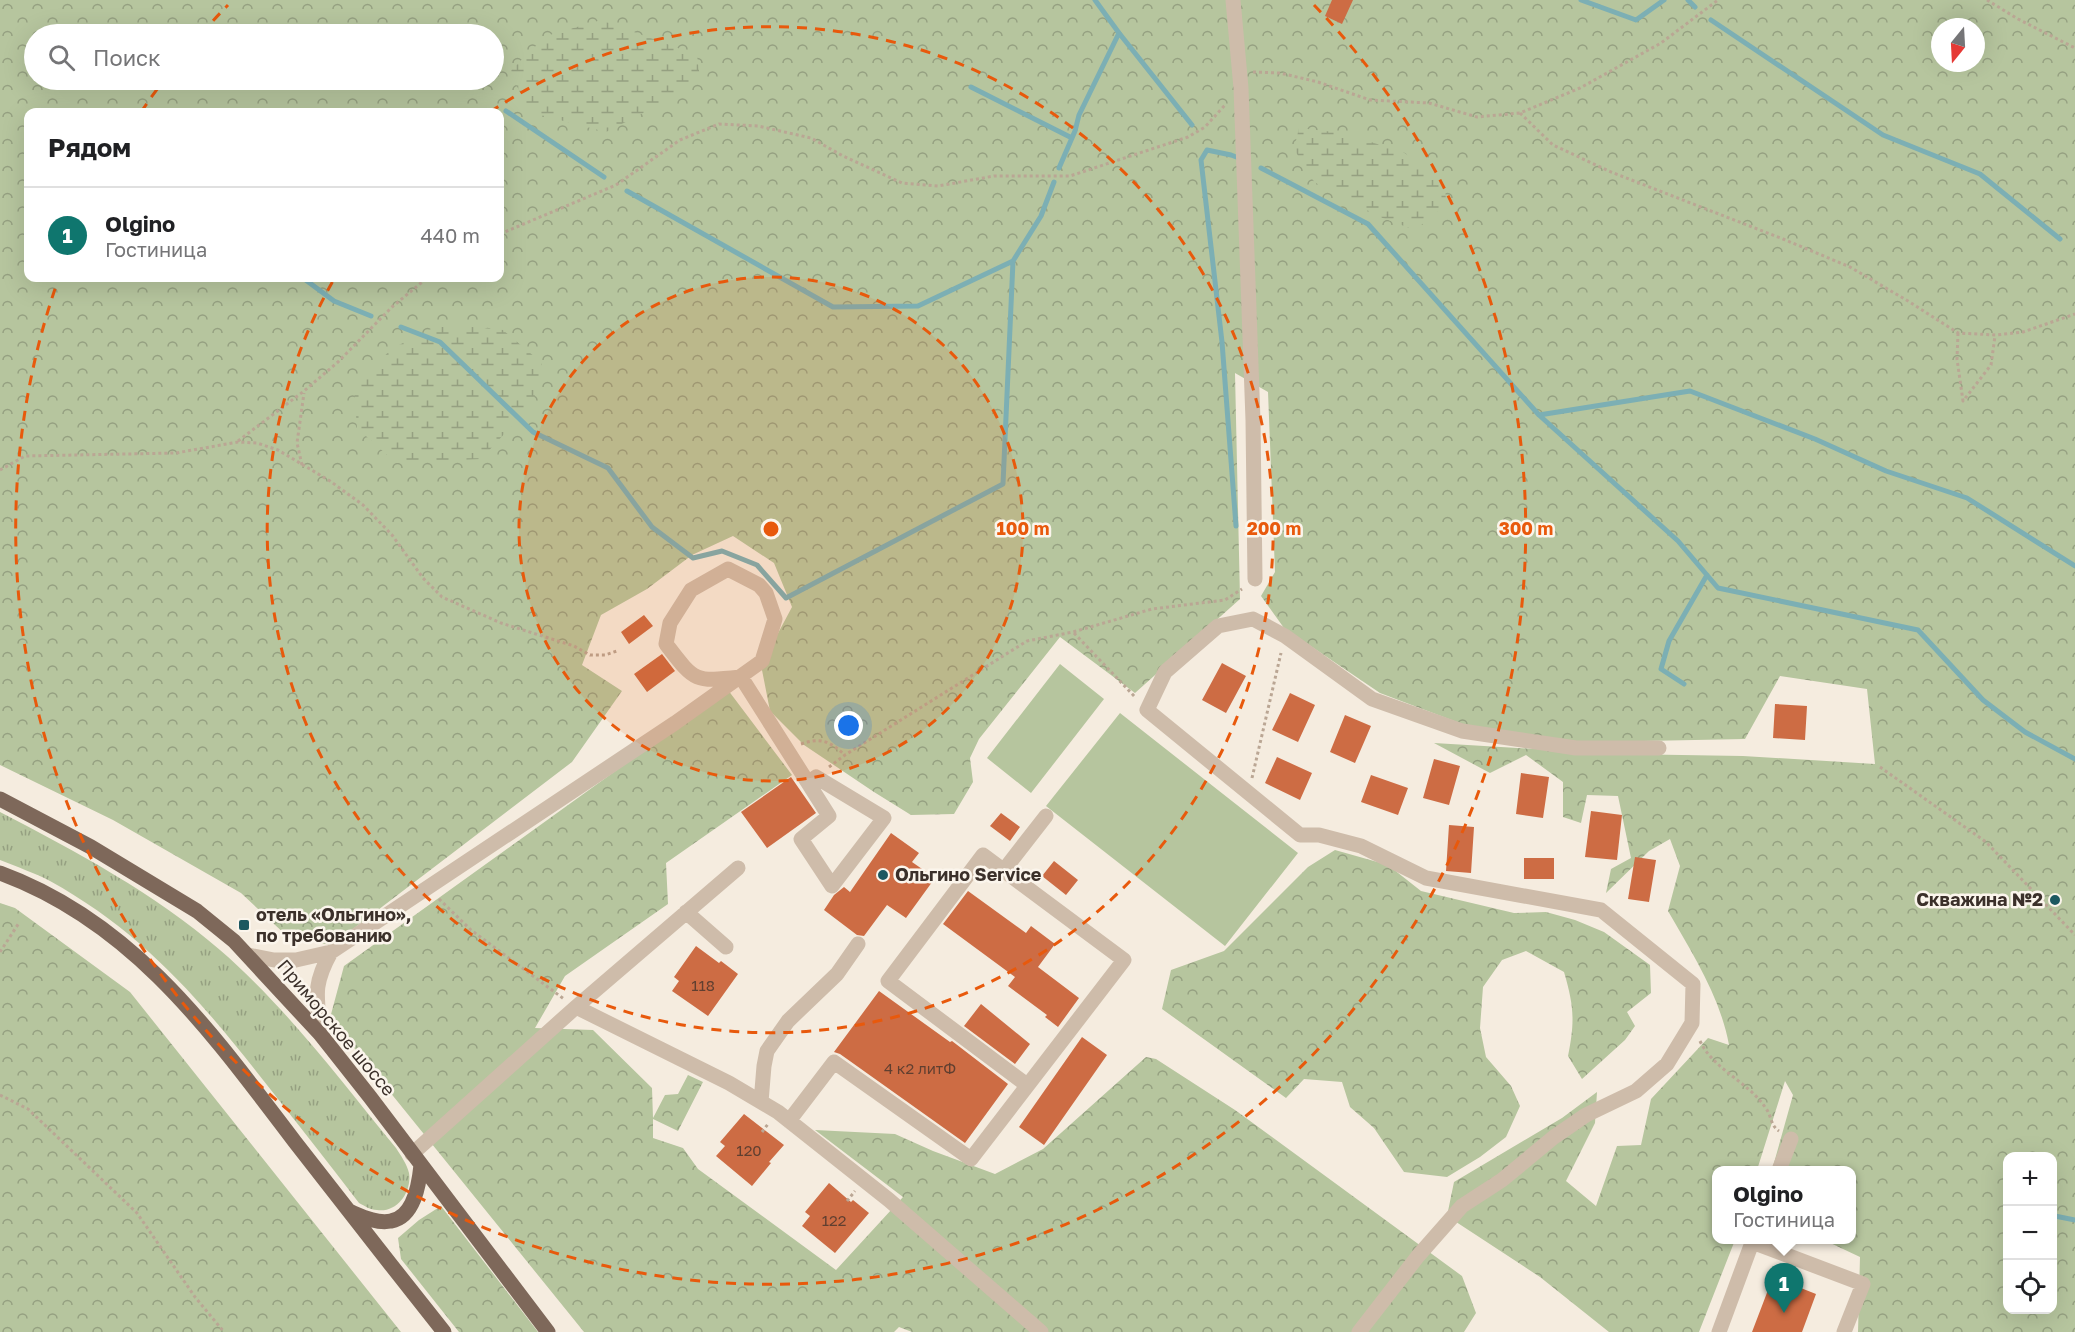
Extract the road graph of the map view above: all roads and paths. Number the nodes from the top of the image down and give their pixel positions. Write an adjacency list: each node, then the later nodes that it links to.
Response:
1 (1233, 0): 5 (lane)
2 (1718, 0): 7 (path)
3 (1987, 0): 4 (path)
4 (2075, 48)
5 (1240, 72): 6 (lane); 7 (path)
6 (1241, 88): 8 (path); 17 (lane)
7 (1520, 113): 11 (path)
8 (504, 232)
9 (422, 282): 13 (path)
10 (2075, 314): 12 (path)
11 (1958, 333): 12 (path); 12 (path)
12 (1996, 335)
13 (304, 391): 14 (path); 15 (path)
14 (238, 442): 15 (path); 16 (path)
15 (302, 465): 20 (path)
16 (0, 470)
17 (1255, 579): 18 (path)
18 (1073, 632): 22 (path); 25 (path)
19 (1285, 636): 22 (lane); 23 (lane); 28 (path)
20 (617, 651)
21 (741, 677): 21 (lane); 24 (lane); 41 (lane)
22 (1147, 710): 28 (lane)
23 (1659, 748)
24 (788, 749): 25 (path); 27 (lane)
25 (845, 755): 27 (path)
26 (1880, 767): 37 (path)
27 (817, 777): 27 (lane)
28 (1248, 792): 44 (lane)
29 (0, 799): 42 (main road, Приморское шоссе)
30 (1046, 816): 32 (lane)
31 (738, 868): 35 (lane)
32 (1004, 870): 46 (lane); 46 (lane)
33 (0, 873): 57 (main road)
34 (439, 899): 43 (path)
35 (686, 912): 39 (lane); 43 (lane)
36 (19, 923): 40 (path)
37 (2075, 935)
38 (858, 944): 48 (lane)
39 (726, 947)
40 (0, 952)
41 (331, 952): 42 (lane); 45 (lane)
42 (248, 956): 45 (main road, Приморское шоссе)
43 (576, 1007): 48 (lane); 53 (lane)
44 (1692, 1023): 52 (path); 64 (lane)
45 (321, 1035): 53 (main road, Приморское шоссе)
46 (1027, 1085): 49 (lane)
47 (0, 1095): 60 (path)
48 (761, 1102): 49 (lane)
49 (789, 1121): 63 (lane)
50 (766, 1126): 51 (path)
51 (762, 1132)
52 (1791, 1139): 54 (lane)
53 (417, 1160): 57 (main road); 62 (main road, Приморское шоссе)
54 (1781, 1166)
55 (851, 1195): 56 (path)
56 (847, 1201)
57 (349, 1211): 61 (main road)
58 (1751, 1244): 65 (lane)
59 (1760, 1244): 66 (lane)
60 (224, 1332)
61 (444, 1332)
62 (548, 1332)
63 (1041, 1332)
64 (1359, 1332)
65 (1719, 1332)
66 (1844, 1332)

